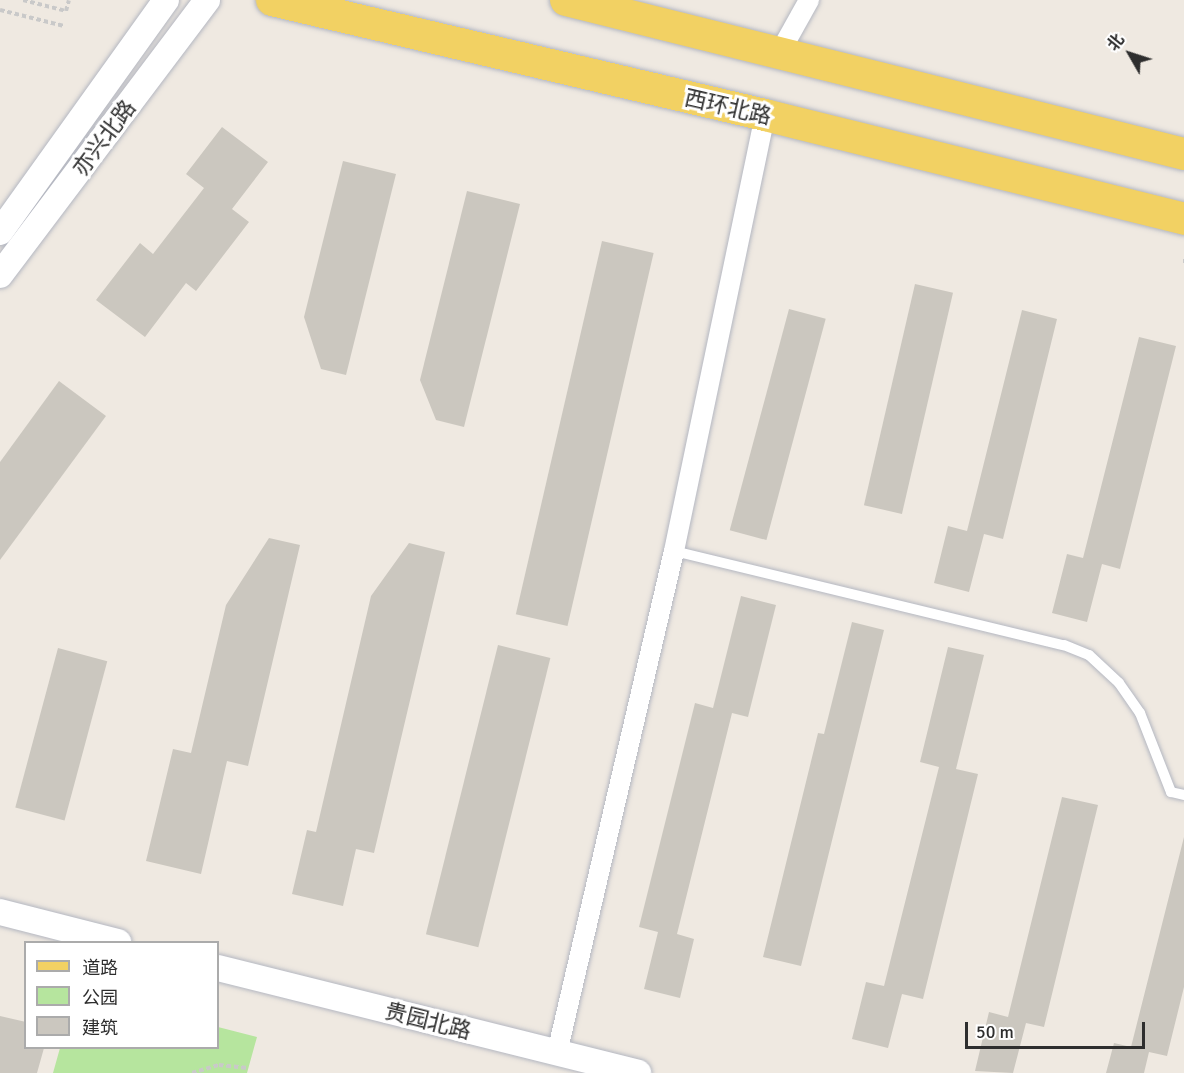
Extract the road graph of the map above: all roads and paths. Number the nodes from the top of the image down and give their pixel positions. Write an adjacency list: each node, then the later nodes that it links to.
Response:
1 (22, 0): 2 (path)
2 (69, 0)
3 (166, 0): 14 (street, 亦兴北路)
4 (207, 0): 15 (street, 亦兴北路)
5 (272, 0): 11 (main road, 西环北路)
6 (566, 0): 10 (main road)
7 (809, 0): 10 (street)
8 (0, 10): 9 (path)
9 (64, 26)
10 (779, 54): 12 (main road)
11 (765, 116): 13 (main road, 西环北路); 16 (street)
12 (1184, 154)
13 (1184, 219)
14 (0, 232)
15 (0, 275)
16 (674, 551): 17 (lane); 21 (street)
17 (1184, 795)
18 (0, 912): 19 (street)
19 (114, 941)
20 (219, 968): 21 (street, 贵园北路)
21 (554, 1063): 24 (street, 贵园北路)
22 (248, 1068): 23 (path)
23 (192, 1073)
24 (638, 1073)

